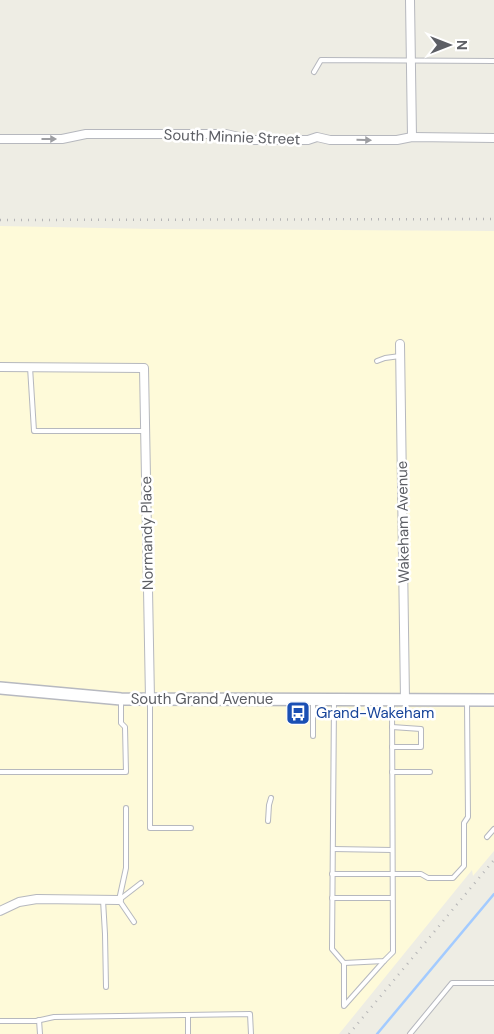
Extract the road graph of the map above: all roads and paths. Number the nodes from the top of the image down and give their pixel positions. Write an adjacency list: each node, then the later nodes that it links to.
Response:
1 (410, 0): 2 (street)
2 (412, 60): 3 (lane); 4 (lane); 5 (street)
3 (494, 61)
4 (314, 72)
5 (412, 137): 6 (street, South Minnie Street); 7 (street, South Minnie Street, one-way to 5)
6 (494, 138)
7 (0, 139)
8 (400, 344): 9 (street, Wakeham Avenue)
9 (400, 356): 10 (lane); 20 (street, Wakeham Avenue)
10 (376, 361)
11 (0, 367): 12 (street)
12 (30, 367): 13 (lane); 13 (street, Normandy Place)
13 (145, 431): 16 (street, Normandy Place)
14 (0, 688): 15 (main road, South Grand Avenue)
15 (121, 699): 16 (main road, South Grand Avenue); 26 (lane)
16 (150, 699): 17 (main road, South Grand Avenue); 32 (lane)
17 (313, 700): 18 (main road, South Grand Avenue); 24 (lane)
18 (334, 700): 19 (main road, South Grand Avenue); 35 (lane)
19 (392, 700): 20 (main road, South Grand Avenue); 23 (lane)
20 (405, 700): 21 (main road, South Grand Avenue)
21 (467, 700): 22 (main road, South Grand Avenue); 38 (lane)
22 (494, 700)
23 (392, 727): 25 (lane); 25 (lane)
24 (312, 736)
25 (392, 747): 27 (lane)
26 (0, 772)
27 (392, 772): 28 (lane); 36 (lane)
28 (430, 772)
29 (271, 798): 31 (lane)
30 (126, 808): 43 (lane)
31 (268, 822)
32 (191, 828)
33 (494, 829): 34 (lane)
34 (487, 837)
35 (332, 849): 36 (lane); 37 (lane)
36 (392, 850): 38 (lane)
37 (332, 874): 38 (lane); 40 (lane)
38 (392, 874): 41 (lane)
39 (141, 884): 43 (lane)
40 (332, 898): 41 (lane); 47 (lane)
41 (392, 898): 46 (lane)
42 (103, 900): 43 (street); 44 (street); 49 (lane)
43 (120, 900): 45 (lane)
44 (0, 911)
45 (134, 922)
46 (384, 961): 47 (lane); 47 (lane)
47 (344, 963)
48 (494, 983): 56 (lane)
49 (106, 987)
50 (188, 1015): 51 (lane); 54 (lane); 55 (lane)
51 (40, 1020): 52 (lane); 53 (lane)
52 (0, 1021)
53 (40, 1034)
54 (188, 1034)
55 (251, 1034)
56 (410, 1034)

